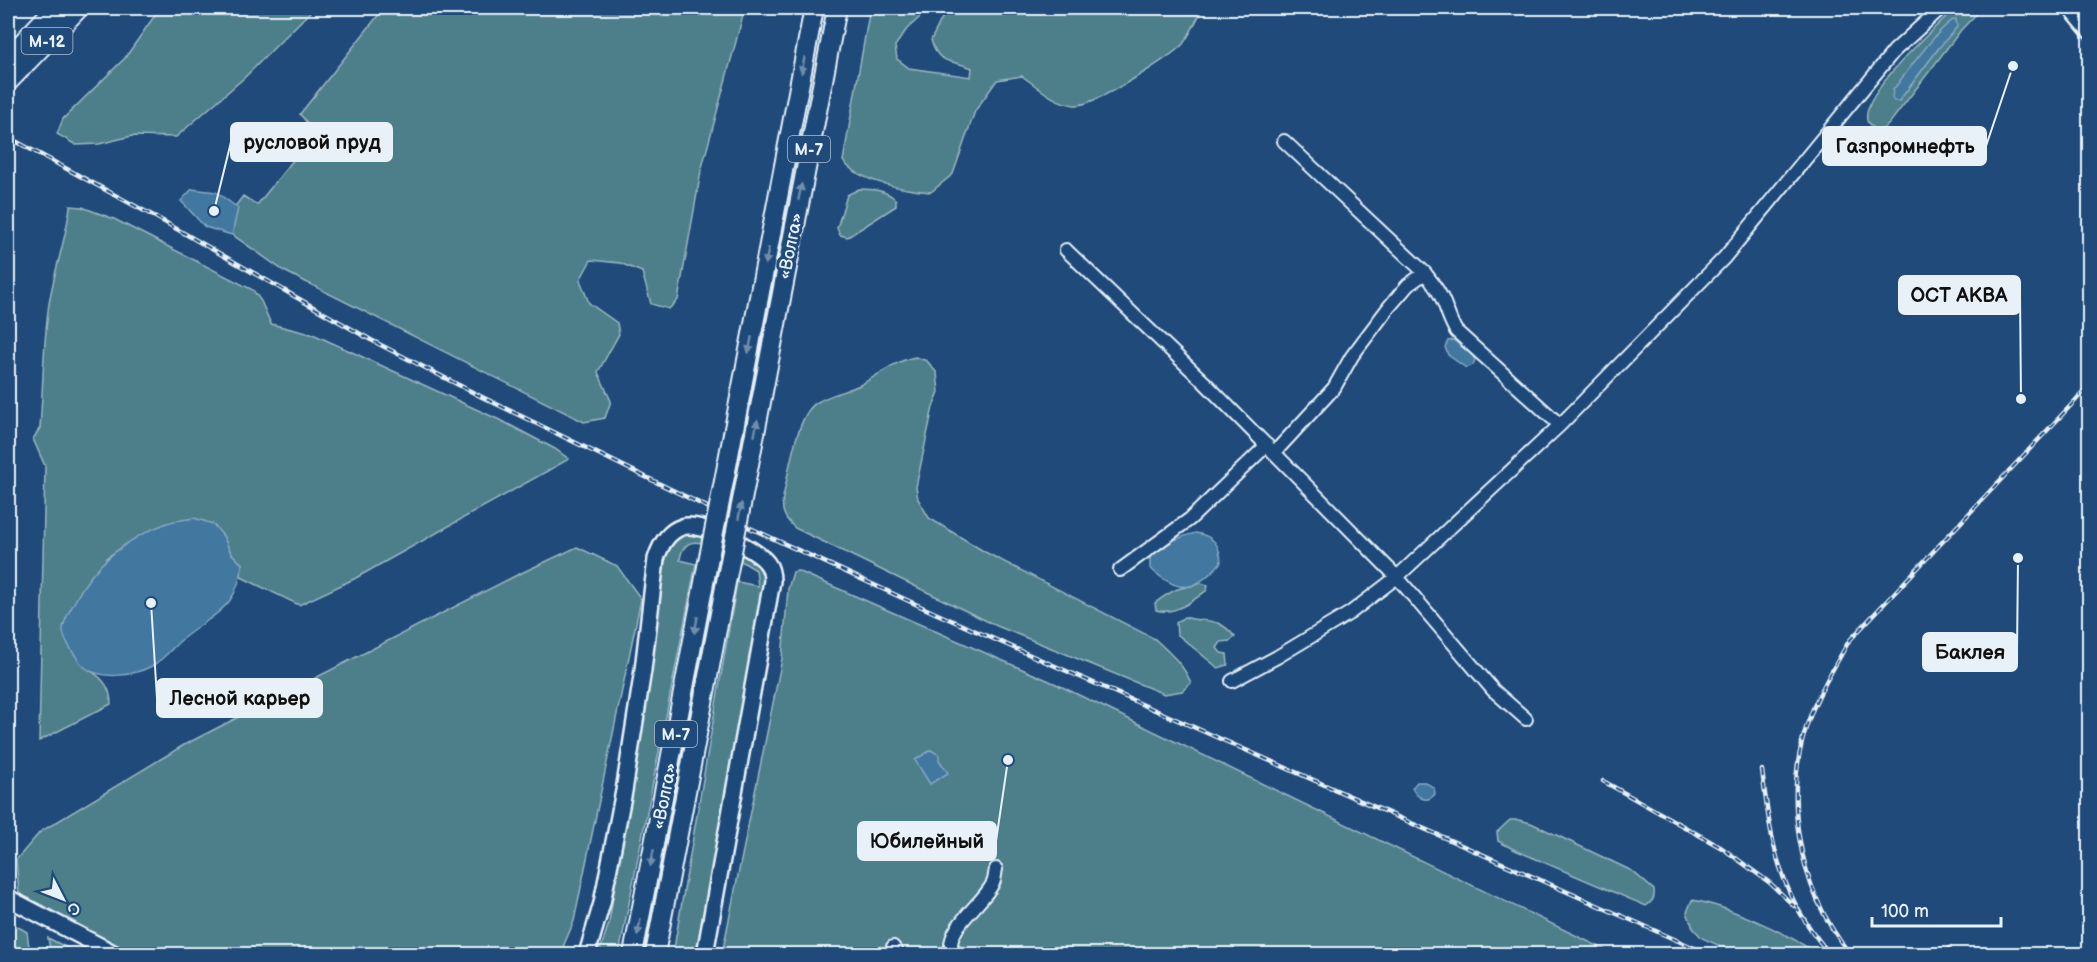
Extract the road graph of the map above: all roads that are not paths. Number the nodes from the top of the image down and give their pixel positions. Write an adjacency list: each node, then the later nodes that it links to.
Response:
1 (55, 8): 8 (highway, М-12)
2 (79, 8): 8 (highway, М-12)
3 (814, 8): 22 (highway, «Волга» / М-7, one-way to 22, bridge)
4 (837, 8): 23 (highway, «Волга» / М-7, one-way to 4, bridge)
5 (1941, 8): 12 (street)
6 (2070, 8): 7 (main road)
7 (2090, 31)
8 (10, 71)
9 (1284, 141): 11 (street)
10 (1066, 250): 13 (street)
11 (1425, 273): 12 (street); 13 (street)
12 (1560, 425): 15 (street)
13 (1270, 449): 14 (street); 15 (street)
14 (1120, 570)
15 (1397, 578): 16 (street); 17 (street)
16 (1232, 681)
17 (1526, 719)
18 (996, 869): 25 (street)
19 (8, 898): 20 (main road)
20 (115, 954)
21 (587, 954): 24 (main road)
22 (633, 954)
23 (655, 954)
24 (705, 954)
25 (959, 954)

